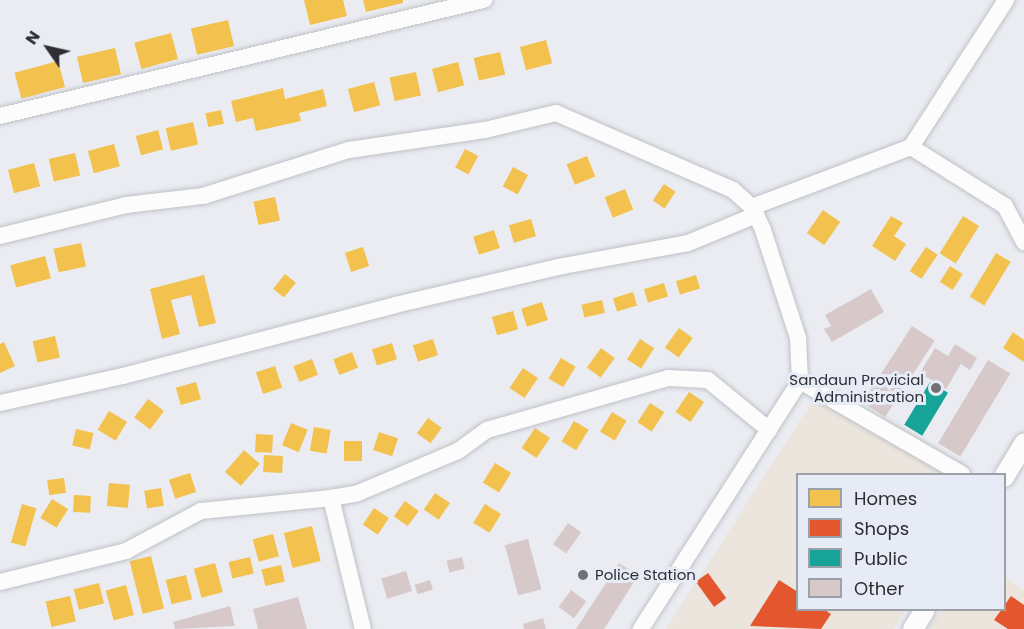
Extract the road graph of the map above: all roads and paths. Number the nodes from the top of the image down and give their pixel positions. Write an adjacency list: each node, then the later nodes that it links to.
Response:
1 (484, 0): 3 (street)
2 (1006, 0): 4 (street)
3 (0, 116)
4 (911, 147): 5 (street); 7 (street)
5 (754, 211): 6 (street); 8 (street); 9 (street)
6 (0, 236)
7 (1024, 242)
8 (800, 381): 10 (street); 12 (street)
9 (0, 403)
10 (769, 430): 14 (street); 18 (street)
11 (1024, 444): 13 (street)
12 (960, 473)
13 (1006, 475)
14 (331, 498): 15 (street); 17 (street)
15 (0, 582)
16 (924, 611): 19 (street)
17 (363, 629)
18 (641, 629)
19 (913, 629)

